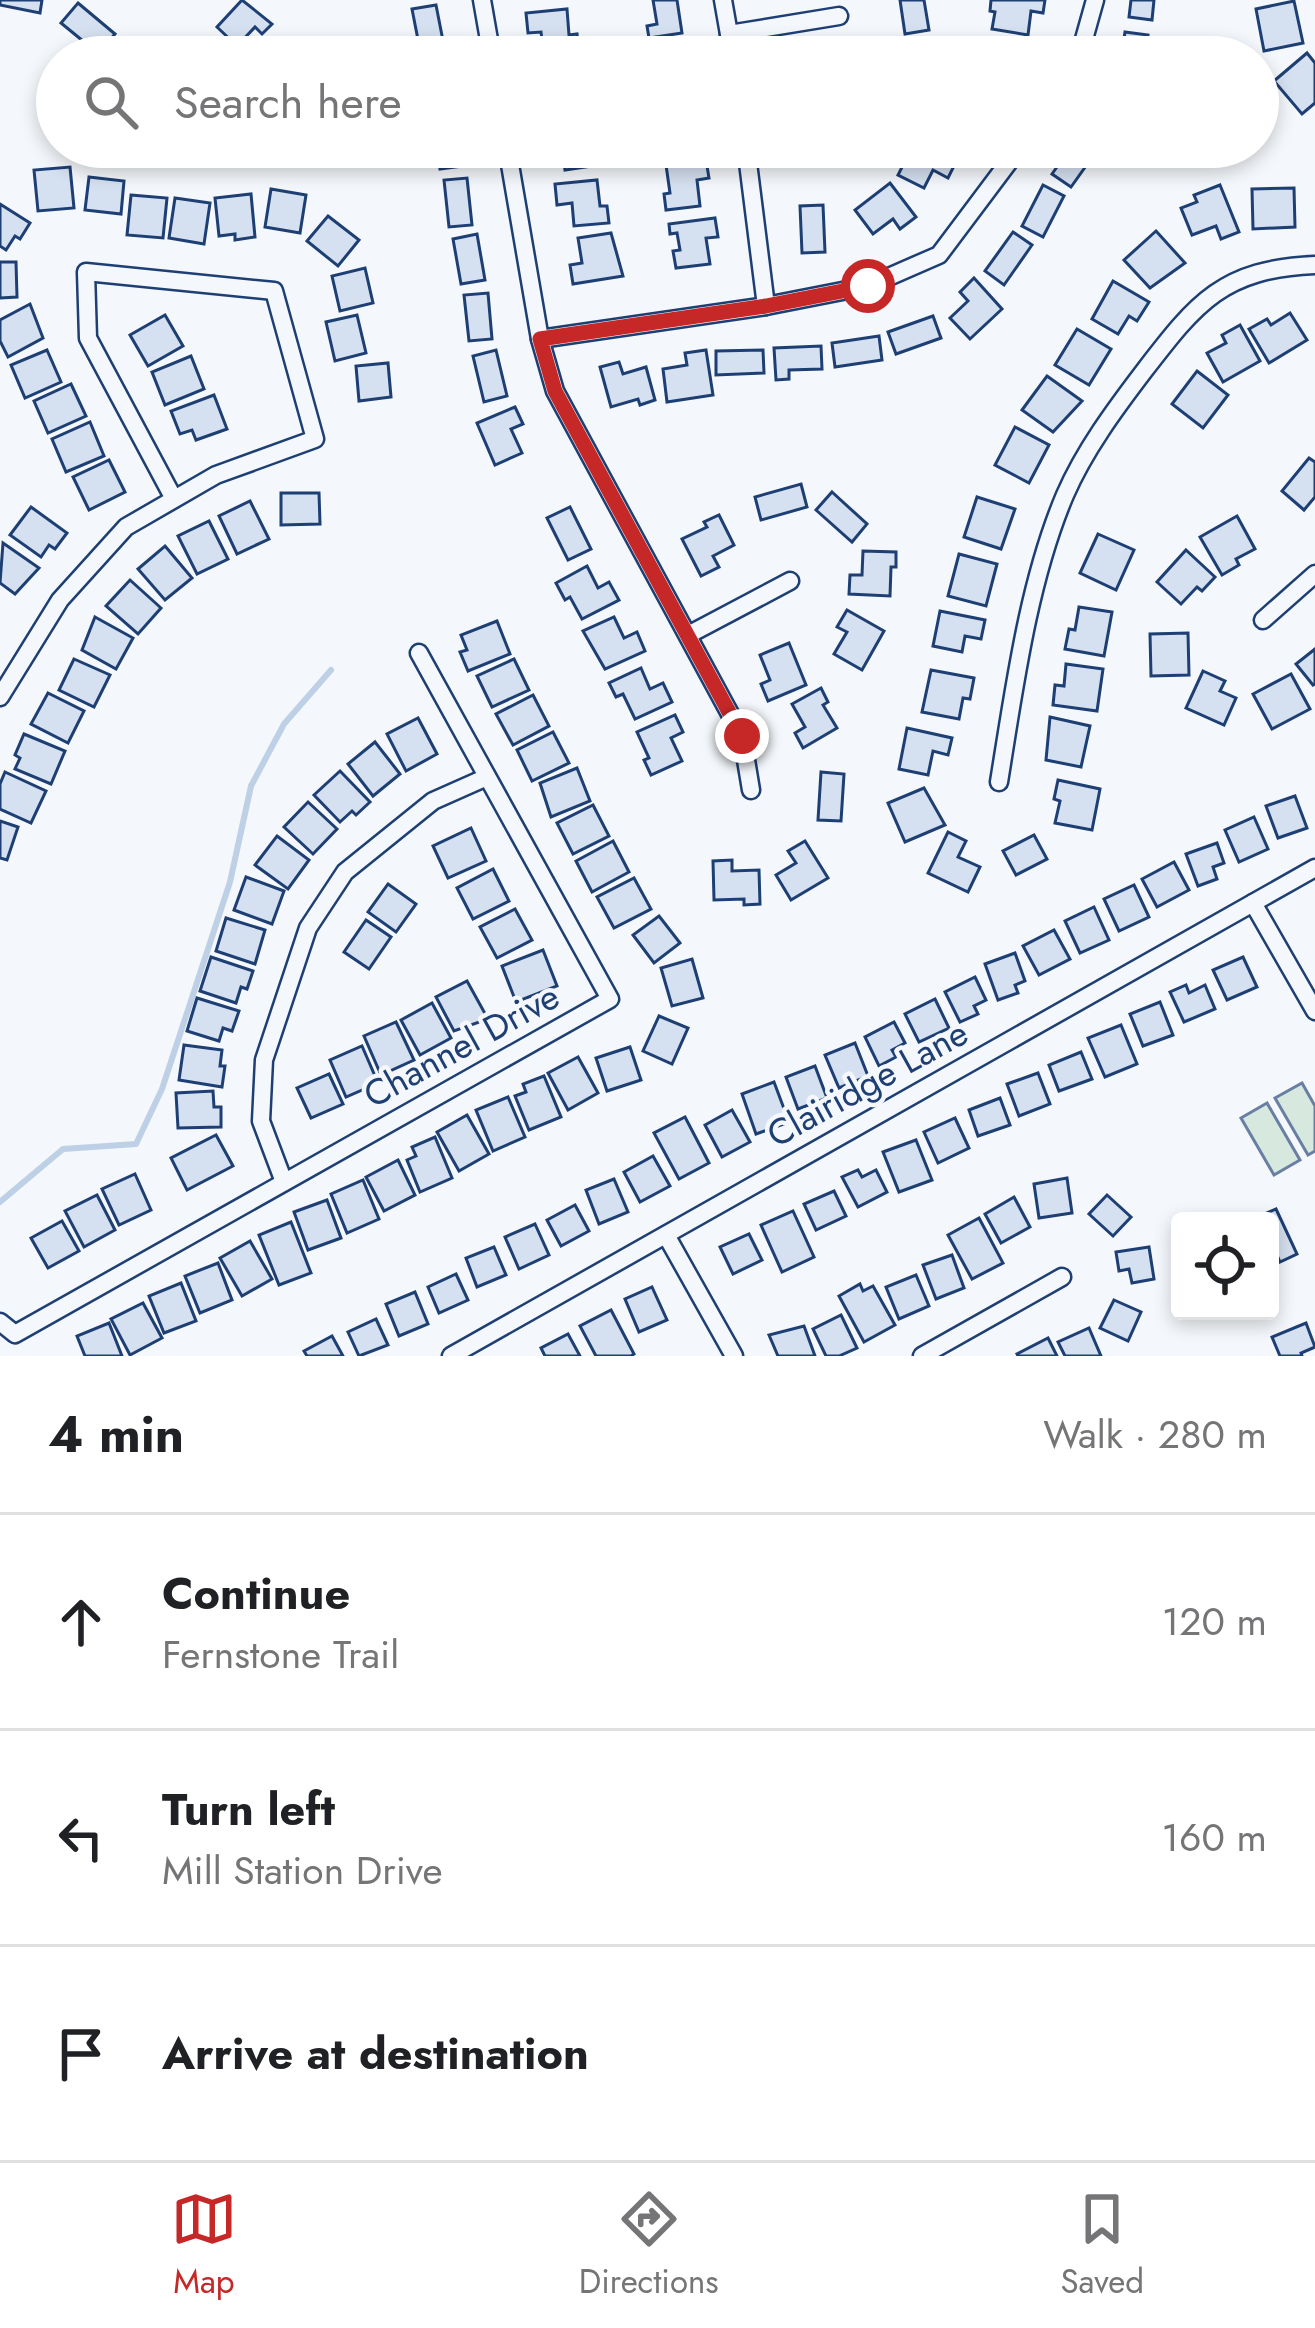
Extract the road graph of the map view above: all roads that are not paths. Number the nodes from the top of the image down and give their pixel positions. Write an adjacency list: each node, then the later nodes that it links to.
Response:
1 (482, 0): 6 (street)
2 (723, 0): 5 (street)
3 (1095, 0): 7 (street)
4 (839, 16): 5 (street)
5 (729, 34)
6 (488, 36)
7 (1085, 36)
8 (511, 168): 13 (street)
9 (749, 168): 12 (street)
10 (1004, 168): 12 (street)
11 (1315, 265): 22 (street)
12 (766, 306): 13 (street)
13 (540, 339): 18 (street)
14 (174, 499): 14 (street); 20 (street)
15 (1315, 574): 17 (street)
16 (790, 581): 18 (street)
17 (1263, 620)
18 (688, 635): 23 (street)
19 (419, 653): 21 (street, Channel Drive)
20 (0, 697)
21 (487, 777): 27 (street); 27 (street, Channel Drive)
22 (999, 782)
23 (751, 790)
24 (1315, 868): 25 (street, Clairidge Lane)
25 (1253, 903): 26 (street); 28 (street, Clairidge Lane)
26 (1315, 1011)
27 (284, 1182): 30 (street, Channel Drive)
28 (666, 1234): 31 (street, Clairidge Lane); 32 (street)
29 (1062, 1277): 33 (street)
30 (0, 1322)
31 (451, 1356)
32 (734, 1356)
33 (922, 1356)

